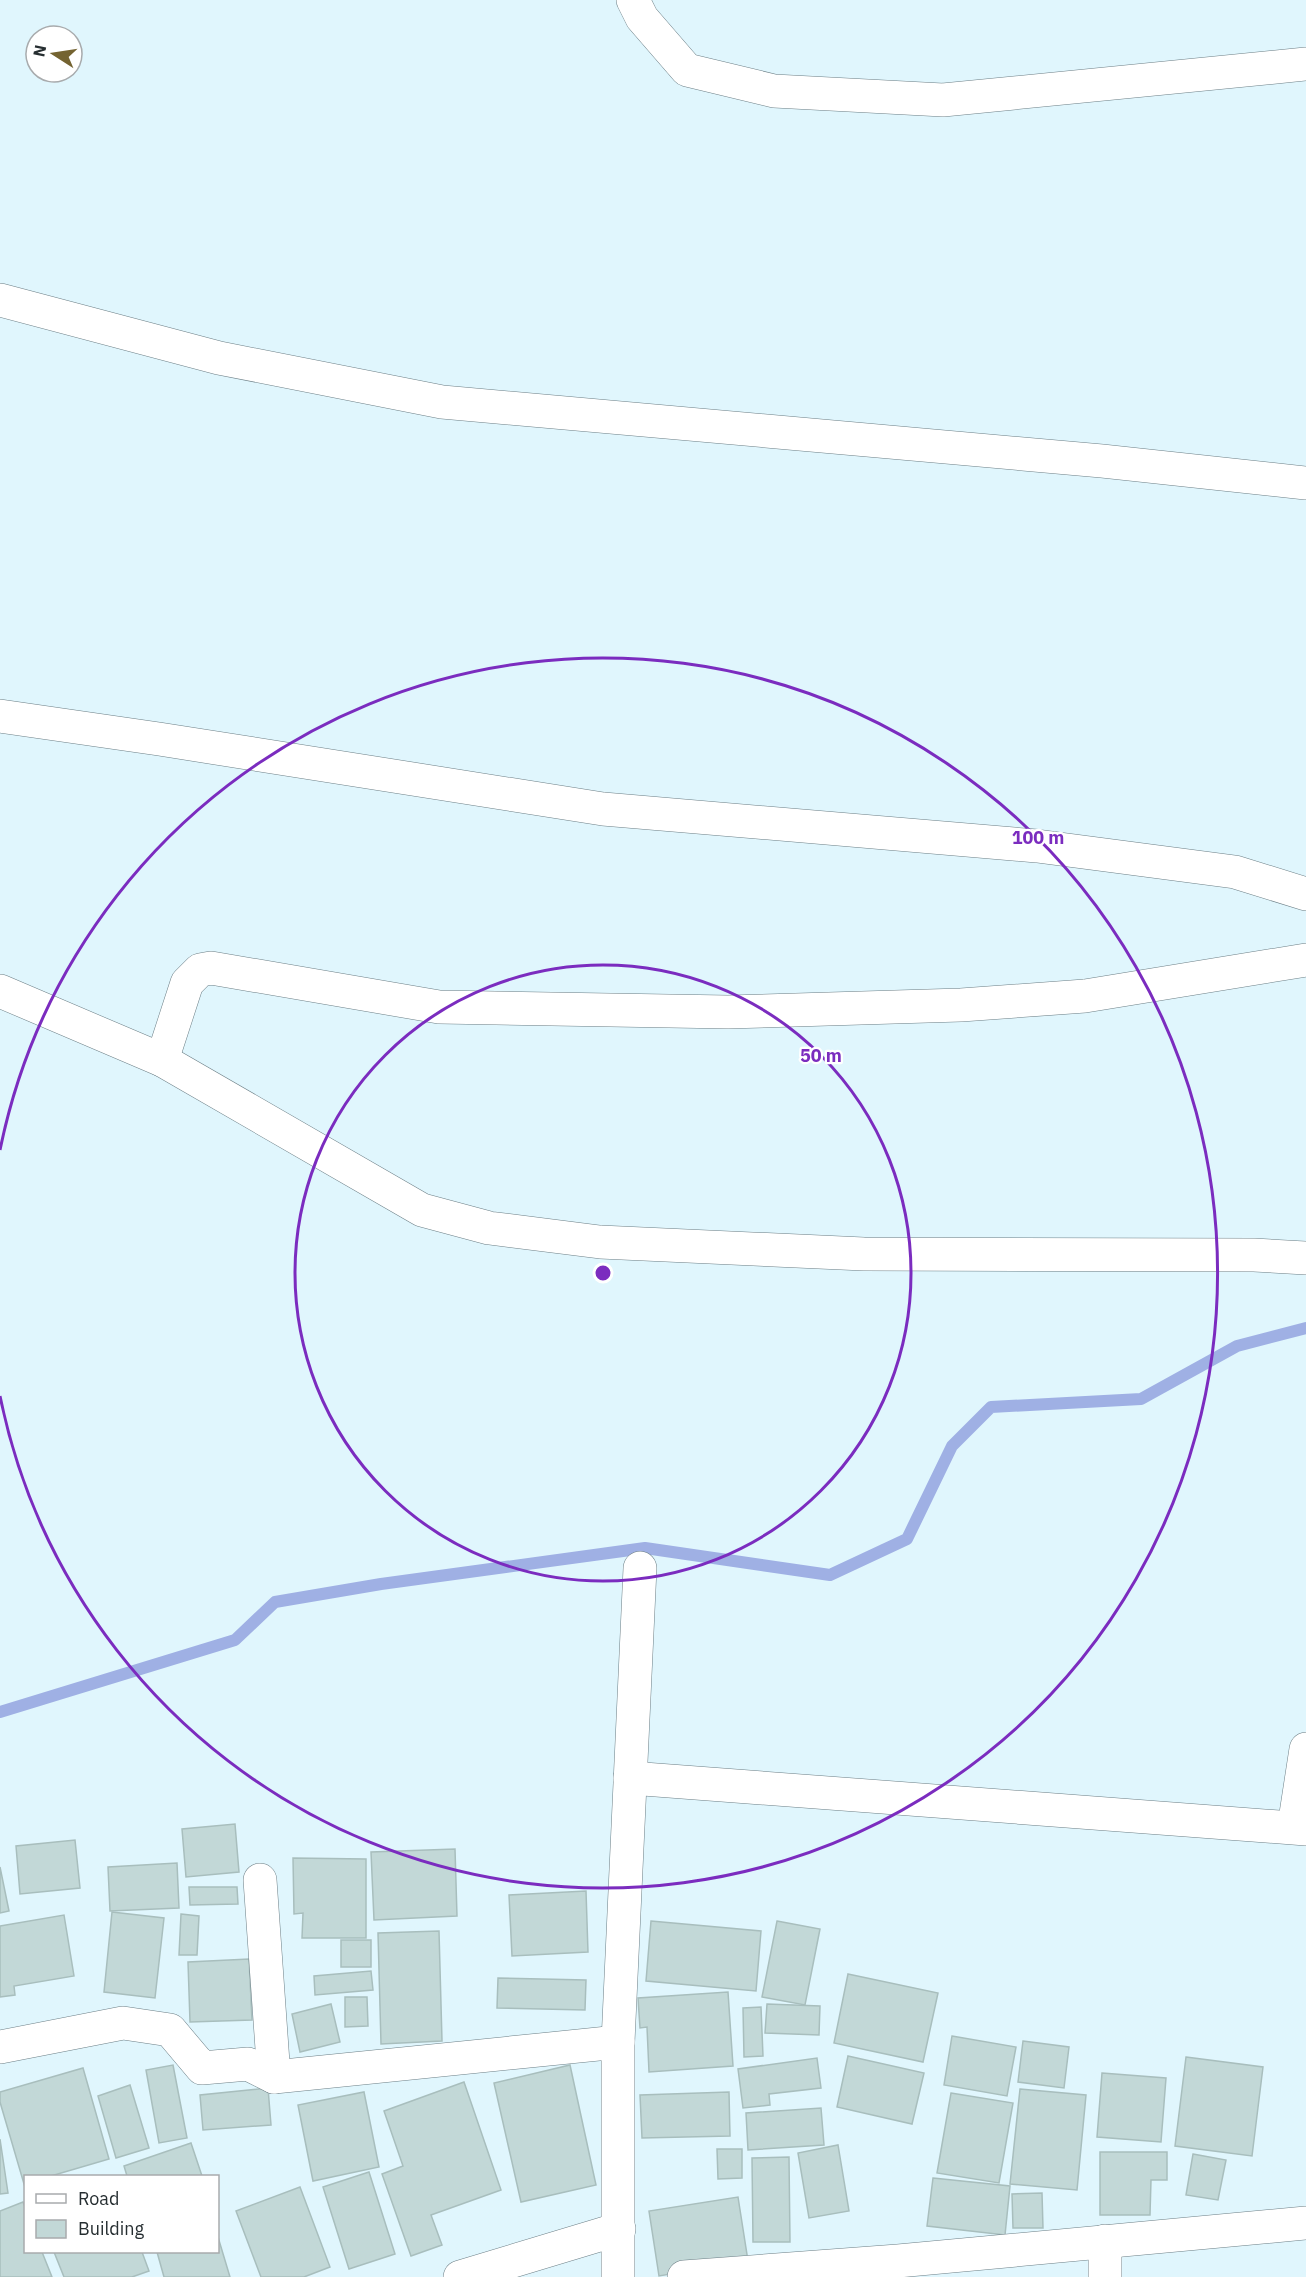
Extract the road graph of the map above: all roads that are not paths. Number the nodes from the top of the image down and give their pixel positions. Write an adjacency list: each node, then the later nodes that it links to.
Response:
1 (633, 0): 2 (street)
2 (1306, 64)
3 (0, 300): 4 (street)
4 (1306, 483)
5 (0, 716): 6 (street)
6 (1306, 894)
7 (1306, 960): 9 (street)
8 (0, 991): 9 (street)
9 (162, 1060): 10 (street)
10 (1306, 1258)
11 (640, 1568): 13 (street)
12 (1306, 1749): 14 (street)
13 (630, 1778): 14 (street); 16 (street)
14 (1300, 1828)
15 (260, 1880): 18 (street)
16 (618, 2042): 18 (street); 20 (street)
17 (0, 2047): 18 (street)
18 (274, 2077)
19 (1306, 2223): 21 (street)
20 (619, 2229): 23 (street); 24 (street)
21 (1105, 2241): 22 (street); 26 (street)
22 (898, 2269): 25 (street)
23 (460, 2277)
24 (618, 2277)
25 (684, 2277)
26 (1105, 2277)

